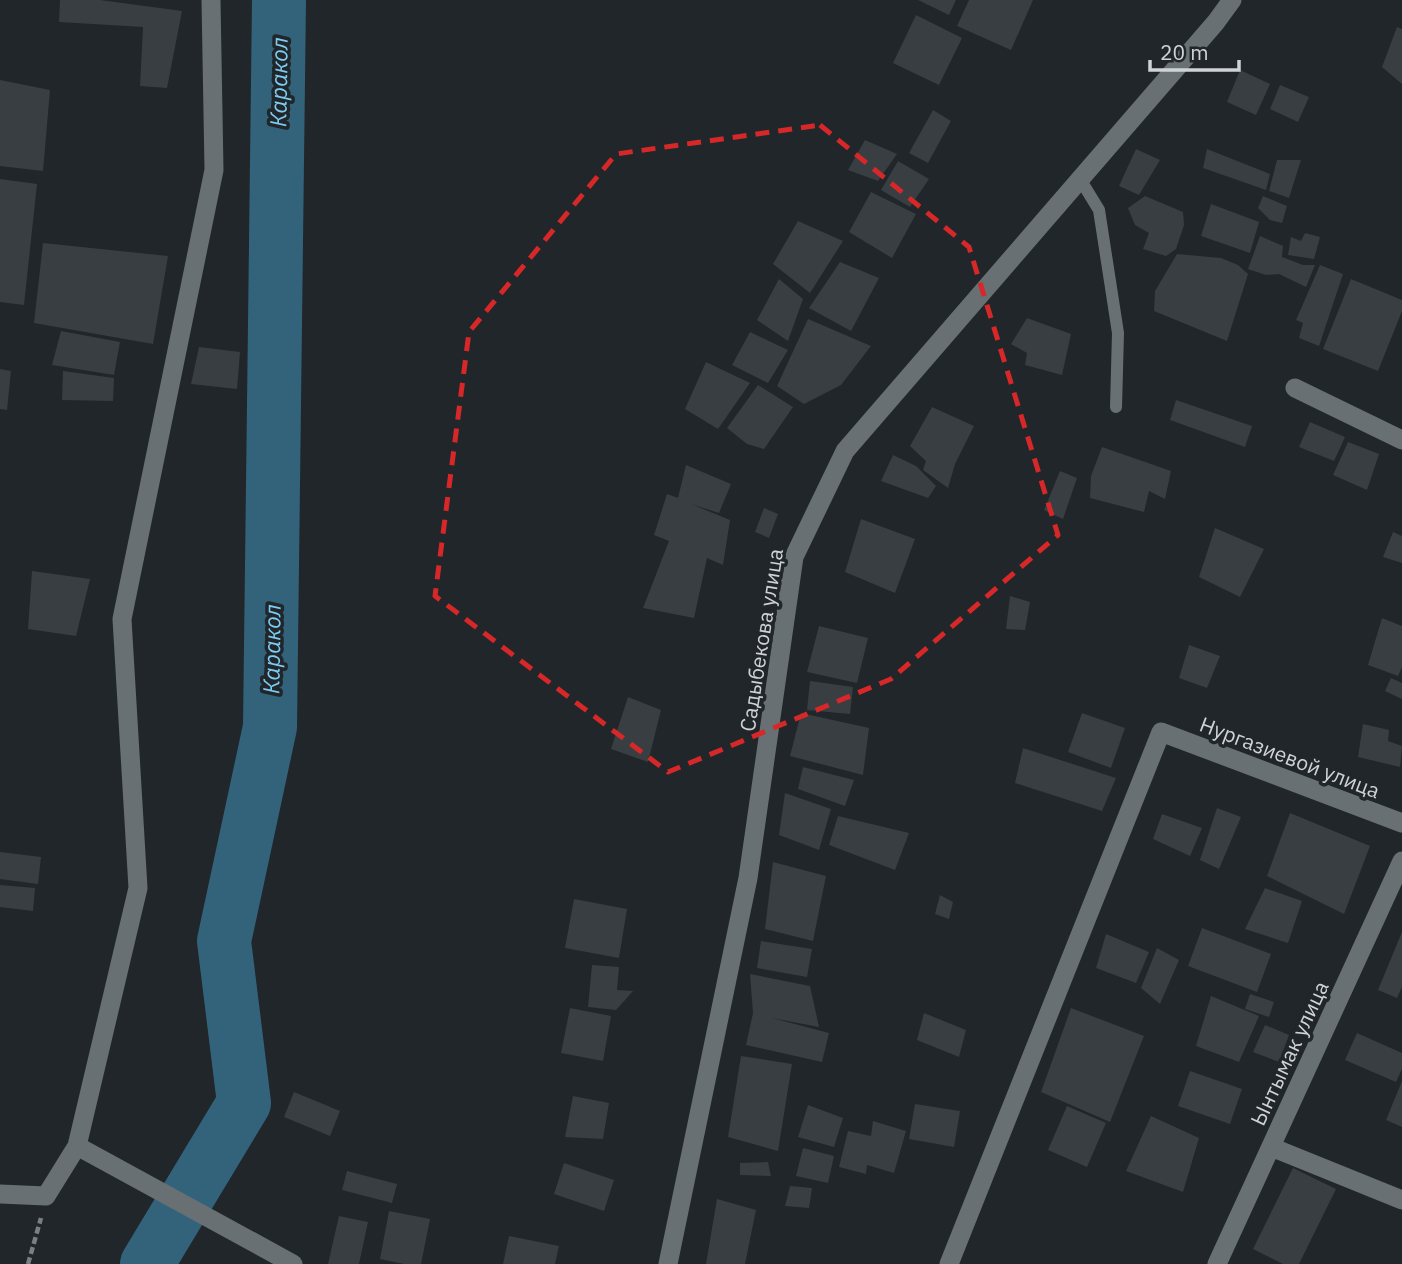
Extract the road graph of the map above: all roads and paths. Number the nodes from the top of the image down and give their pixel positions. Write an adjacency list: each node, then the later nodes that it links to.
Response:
1 (211, 0): 9 (street)
2 (1232, 0): 3 (street, Садыбекова улица)
3 (1080, 179): 5 (lane); 16 (street, Садыбекова улица)
4 (1295, 388): 6 (street)
5 (1116, 407)
6 (1402, 440)
7 (1402, 823): 17 (street, Нургазиевой улица)
8 (1402, 861): 10 (street, Ынтымак улица)
9 (77, 1146): 12 (street); 15 (street)
10 (1271, 1147): 13 (street); 18 (street, Ынтымак улица)
11 (0, 1194): 12 (street)
12 (46, 1196): 14 (path)
13 (1402, 1200)
14 (28, 1264)
15 (293, 1264)
16 (668, 1264)
17 (949, 1264)
18 (1217, 1264)

